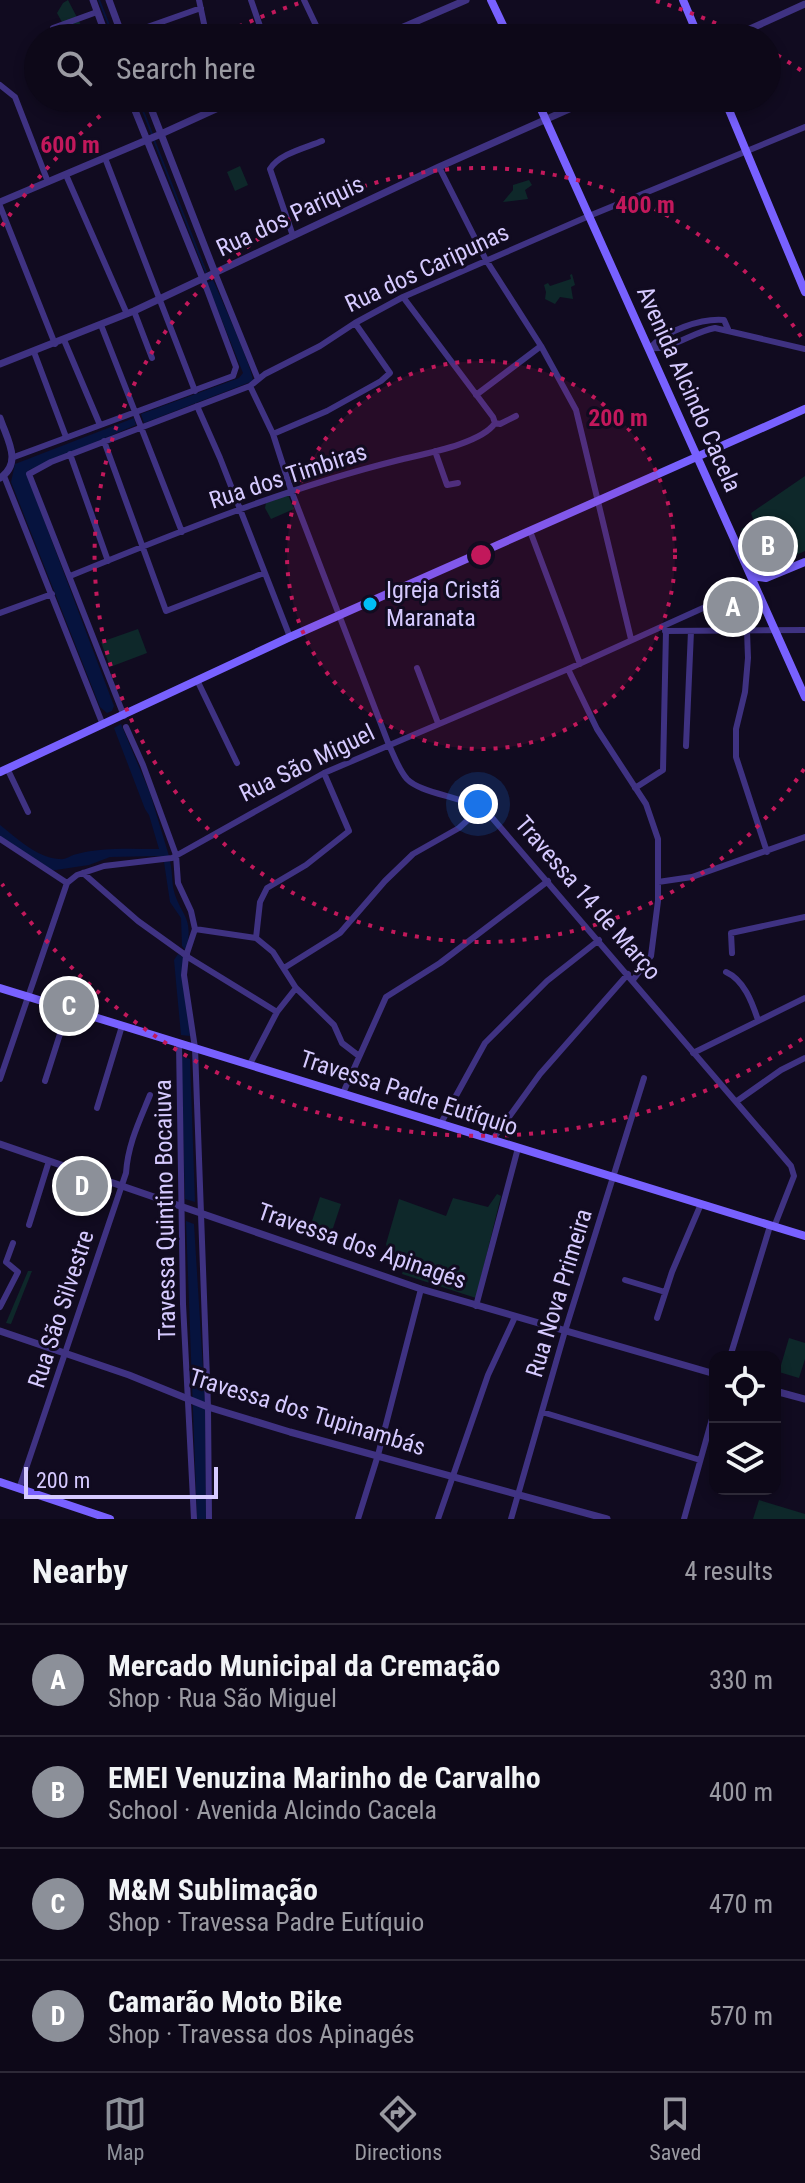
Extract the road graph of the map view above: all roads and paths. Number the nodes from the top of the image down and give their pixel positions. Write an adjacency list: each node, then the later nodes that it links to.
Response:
1 (93, 0): 10 (street)
2 (109, 0): 13 (street)
3 (251, 0): 16 (street)
4 (304, 0): 17 (street)
5 (466, 0): 18 (street)
6 (491, 0): 19 (main road)
7 (683, 0): 20 (main road)
8 (200, 4): 14 (street); 15 (street)
9 (805, 4): 21 (street)
10 (97, 12): 11 (street); 12 (street)
11 (64, 24)
12 (102, 24)
13 (118, 24)
14 (153, 24)
15 (204, 24)
16 (259, 24)
17 (315, 24)
18 (410, 24)
19 (502, 24)
20 (693, 24)
21 (761, 24)
22 (0, 85): 38 (street)
23 (136, 112): 32 (street)
24 (152, 112): 31 (street)
25 (204, 112): 31 (street)
26 (543, 112): 29 (main road, Avenida Alcindo Cacela)
27 (562, 112): 29 (street, Rua dos Pariquis)
28 (730, 112): 34 (main road)
29 (546, 119): 36 (street, Rua dos Pariquis); 40 (main road, Avenida Alcindo Cacela)
30 (805, 127): 34 (street, Rua dos Caripunas)
31 (161, 134): 32 (street); 43 (street)
32 (147, 140): 35 (street); 44 (street)
33 (322, 141): 41 (street)
34 (746, 151): 40 (street, Rua dos Caripunas); 45 (main road)
35 (105, 158): 37 (street); 47 (street)
36 (439, 167): 41 (street, Rua dos Pariquis); 42 (street)
37 (66, 175): 38 (street); 48 (street)
38 (48, 182): 39 (street)
39 (0, 204): 52 (street)
40 (589, 216): 42 (street, Rua dos Caripunas); 54 (main road, Avenida Alcindo Cacela)
41 (293, 236): 43 (street, Rua dos Pariquis)
42 (486, 260): 46 (street, Rua dos Caripunas); 53 (street)
43 (215, 273): 44 (street, Rua dos Pariquis); 59 (street)
44 (203, 279): 47 (street, Rua dos Pariquis); 61 (street)
45 (805, 292)
46 (403, 297): 49 (street, Rua dos Caripunas); 62 (street)
47 (161, 299): 48 (street, Rua dos Pariquis); 61 (street)
48 (130, 312): 50 (street, Rua dos Pariquis); 57 (street)
49 (355, 323): 59 (street, Rua dos Caripunas); 71 (street)
50 (101, 325): 51 (street, Rua dos Pariquis); 65 (street)
51 (64, 340): 52 (street, Rua dos Pariquis); 69 (street)
52 (55, 344): 56 (street, Rua dos Pariquis)
53 (541, 346): 62 (street); 81 (street)
54 (650, 348): 55 (street); 76 (main road, Avenida Alcindo Cacela)
55 (805, 349)
56 (34, 352): 58 (street, Rua dos Pariquis); 72 (street)
57 (152, 358)
58 (0, 364)
59 (258, 379): 60 (street, Rua dos Caripunas)
60 (250, 386): 63 (street, Rua dos Caripunas); 71 (street, Travessa 14 de Março)
61 (195, 391): 65 (street)
62 (476, 395): 68 (street)
63 (197, 406): 70 (street, Rua dos Caripunas); 82 (street)
64 (805, 409): 76 (main road)
65 (135, 412): 69 (street); 70 (street)
66 (516, 416): 68 (street, Rua dos Timbiras)
67 (0, 418): 77 (street)
68 (495, 423): 74 (street, Rua dos Timbiras)
69 (100, 425): 72 (street)
70 (141, 427): 73 (street, Rua dos Caripunas); 84 (street)
71 (273, 434): 80 (street, Travessa 14 de Março)
72 (66, 437): 77 (street)
73 (104, 441): 75 (street, Rua dos Caripunas); 85 (street)
74 (435, 451): 79 (street); 80 (street, Rua dos Timbiras)
75 (70, 454): 86 (street); 89 (street, Rua dos Caripunas)
76 (697, 455): 81 (main road); 91 (main road, Avenida Alcindo Cacela)
77 (14, 457): 78 (street)
78 (2, 477): 92 (street)
79 (458, 483)
80 (291, 490): 82 (street, Rua dos Timbiras); 96 (street, Travessa 14 de Março)
81 (598, 501): 83 (main road); 104 (street)
82 (240, 509): 84 (street, Rua dos Timbiras); 88 (street)
83 (530, 531): 96 (main road); 105 (street)
84 (182, 532): 85 (street, Rua dos Timbiras)
85 (144, 546): 86 (street, Rua dos Timbiras); 88 (street)
86 (108, 561): 89 (street, Rua dos Timbiras)
87 (805, 562): 90 (main road, Rua São Miguel)
88 (264, 573): 103 (street)
89 (70, 576): 110 (street)
90 (775, 576): 91 (main road, Rua São Miguel); 93 (main road, Rua São Miguel)
91 (752, 581): 93 (main road, Avenida Alcindo Cacela); 99 (street, Rua São Miguel)
92 (52, 594): 95 (street); 112 (street)
93 (759, 596): 97 (main road, Avenida Alcindo Cacela)
94 (0, 601): 95 (street)
95 (2, 612)
96 (339, 617): 103 (main road); 114 (street, Travessa 14 de Março)
97 (774, 630): 98 (street); 102 (street); 109 (main road, Avenida Alcindo Cacela)
98 (805, 630)
99 (650, 631): 100 (street); 104 (street, Rua São Miguel)
100 (666, 631): 101 (street); 119 (street)
101 (691, 631): 102 (street); 115 (street)
102 (747, 631): 124 (street)
103 (290, 637): 108 (main road)
104 (631, 639): 105 (street, Rua São Miguel)
105 (580, 664): 107 (street, Rua São Miguel)
106 (417, 668): 111 (street)
107 (568, 669): 111 (street, Rua São Miguel); 119 (street)
108 (198, 682): 110 (main road); 116 (street)
109 (805, 697)
110 (124, 716): 112 (main road)
111 (438, 723): 114 (street, Rua São Miguel)
112 (103, 725): 117 (main road)
113 (126, 727): 125 (street)
114 (389, 745): 118 (street, Rua São Miguel); 120 (street, Travessa 14 de Março)
115 (686, 746)
116 (237, 763)
117 (4, 770): 121 (street)
118 (324, 773): 125 (street, Rua São Miguel); 132 (street)
119 (635, 788): 128 (street)
120 (481, 808): 127 (street, Travessa 14 de Março); 136 (street)
121 (28, 812)
122 (805, 837): 124 (street)
123 (0, 839): 129 (street)
124 (767, 852): 128 (street)
125 (170, 858): 126 (street, Rua São Miguel); 131 (street)
126 (83, 873): 129 (street, Rua São Miguel); 135 (street)
127 (548, 881): 133 (street, Travessa 14 de Março); 150 (street)
128 (658, 882): 138 (street)
129 (67, 883): 141 (street)
130 (805, 917): 134 (street)
131 (195, 929): 132 (street); 135 (street)
132 (256, 938): 136 (street)
133 (599, 940): 138 (street, Travessa 14 de Março); 161 (street)
134 (732, 953)
135 (186, 955): 144 (street); 148 (street, Travessa Quintino Bocaiuva)
136 (284, 968): 140 (street)
137 (726, 972): 145 (street)
138 (630, 977): 149 (street, Travessa 14 de Março); 162 (street)
139 (0, 988): 141 (main road, Travessa Padre Eutíquio)
140 (296, 988): 144 (street); 150 (street)
141 (30, 997): 143 (main road, Travessa Padre Eutíquio); 153 (street)
142 (805, 998): 145 (street)
143 (68, 1009): 146 (main road, Travessa Padre Eutíquio); 156 (street)
144 (277, 1012): 152 (street)
145 (758, 1020): 149 (street)
146 (122, 1026): 147 (main road, Travessa Padre Eutíquio); 160 (street)
147 (179, 1043): 148 (main road, Travessa Padre Eutíquio); 169 (street, Travessa Quintino Bocaiuva)
148 (195, 1048): 152 (main road, Travessa Padre Eutíquio); 170 (street, Travessa Quintino Bocaiuva)
149 (693, 1053): 159 (street, Travessa 14 de Março)
150 (359, 1056): 157 (street)
151 (805, 1058): 159 (street)
152 (250, 1064): 157 (main road, Travessa Padre Eutíquio)
153 (1, 1070): 155 (street)
154 (644, 1078): 166 (street, Rua Nova Primeira)
155 (0, 1079)
156 (45, 1081)
157 (343, 1093): 161 (main road, Travessa Padre Eutíquio)
158 (150, 1095): 167 (street, Rua São Silvestre)
159 (737, 1101): 172 (street, Travessa 14 de Março)
160 (97, 1108)
161 (441, 1123): 162 (main road, Travessa Padre Eutíquio)
162 (493, 1139): 164 (main road, Travessa Padre Eutíquio)
163 (0, 1144): 165 (street, Travessa dos Apinagés)
164 (518, 1148): 166 (main road, Travessa Padre Eutíquio); 178 (street)
165 (49, 1161): 167 (street, Travessa dos Apinagés); 171 (street)
166 (613, 1176): 168 (main road, Travessa Padre Eutíquio); 183 (street, Rua Nova Primeira)
167 (121, 1186): 169 (street, Travessa dos Apinagés); 185 (street, Rua São Silvestre)
168 (701, 1204): 172 (main road, Travessa Padre Eutíquio); 177 (street)
169 (183, 1206): 170 (street, Travessa dos Apinagés); 188 (street, Travessa Quintino Bocaiuva)
170 (199, 1212): 176 (street, Travessa dos Apinagés); 190 (street, Travessa Quintino Bocaiuva)
171 (29, 1225)
172 (772, 1226): 173 (main road, Travessa Padre Eutíquio); 184 (street)
173 (805, 1236)
174 (13, 1243): 179 (street)
175 (625, 1280): 177 (street)
176 (421, 1289): 178 (street, Travessa dos Apinagés); 193 (street)
177 (665, 1292): 181 (street)
178 (476, 1306): 180 (street, Travessa dos Apinagés)
179 (0, 1307)
180 (515, 1317): 183 (street, Travessa dos Apinagés); 195 (street)
181 (657, 1318)
182 (0, 1331): 185 (street, Travessa dos Tupinambás)
183 (565, 1331): 186 (street, Travessa dos Apinagés); 191 (street, Rua Nova Primeira)
184 (732, 1351)
185 (66, 1354): 188 (street, Travessa dos Tupinambás); 197 (street, Rua São Silvestre)
186 (709, 1372)
187 (781, 1393): 189 (street)
188 (188, 1399): 190 (street, Travessa dos Tupinambás); 200 (street, Travessa Quintino Bocaiuva)
189 (805, 1399)
190 (208, 1407): 193 (street, Travessa dos Tupinambás); 201 (street, Travessa Quintino Bocaiuva)
191 (542, 1412): 194 (street); 198 (street, Rua Nova Primeira)
192 (711, 1423): 194 (street)
193 (378, 1455): 195 (street, Travessa dos Tupinambás); 202 (street)
194 (700, 1460): 206 (street)
195 (452, 1477): 198 (street, Travessa dos Tupinambás); 203 (street)
196 (0, 1482): 197 (main road)
197 (19, 1489): 199 (main road)
198 (518, 1494): 204 (street, Rua Nova Primeira); 205 (street, Travessa dos Tupinambás)
199 (110, 1519)
200 (194, 1519)
201 (209, 1519)
202 (358, 1519)
203 (438, 1519)
204 (511, 1519)
205 (607, 1519)
206 (684, 1519)

